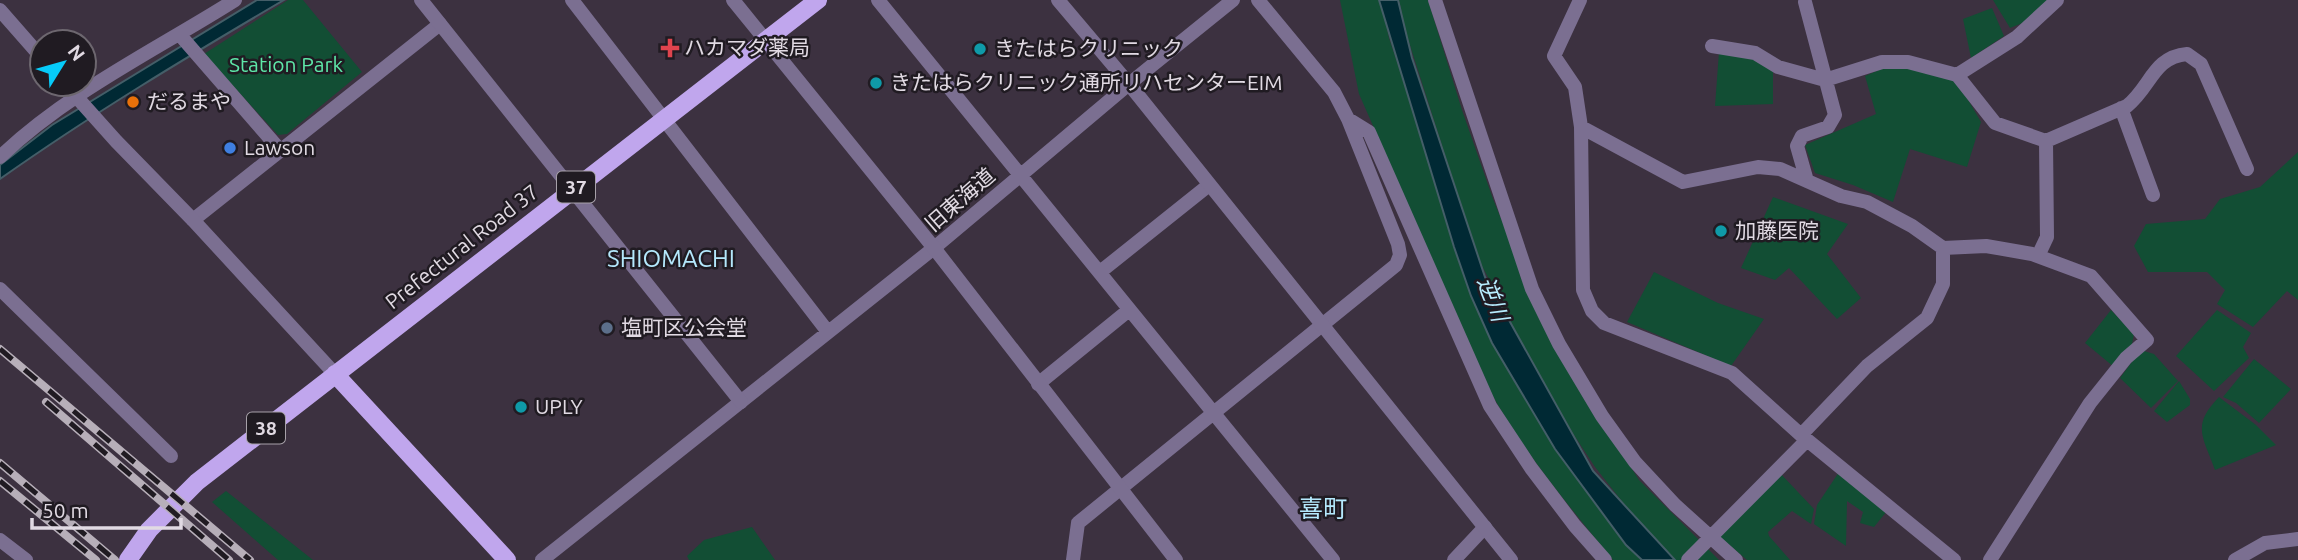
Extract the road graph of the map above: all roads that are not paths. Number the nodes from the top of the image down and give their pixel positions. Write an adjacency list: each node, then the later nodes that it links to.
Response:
1 (235, 0): 16 (street)
2 (421, 0): 15 (street)
3 (572, 0): 27 (street)
4 (733, 0): 17 (street)
5 (818, 0): 17 (main road, Prefectural Road 37 / 37)
6 (878, 0): 34 (street)
7 (1058, 0): 23 (street)
8 (1233, 0): 23 (street, 旧東海道)
9 (1258, 0): 28 (street)
10 (1435, 0): 56 (street)
11 (1580, 0): 29 (street)
12 (1805, 1): 21 (street)
13 (2054, 1): 20 (street)
14 (0, 10): 18 (street)
15 (440, 24): 31 (street); 37 (street)
16 (181, 36): 22 (street); 31 (street)
17 (766, 40): 27 (main road, Prefectural Road 37 / 37); 40 (street)
18 (28, 42)
19 (1712, 46): 21 (street)
20 (1957, 75): 21 (street); 30 (street)
21 (1825, 80): 35 (street)
22 (98, 83)
23 (1129, 84): 34 (street, 旧東海道); 36 (street)
24 (73, 98): 32 (street)
25 (78, 98): 39 (street)
26 (2121, 108): 30 (street); 33 (street); 38 (street)
27 (664, 119): 37 (main road, Prefectural Road 37 / 37); 47 (street)
28 (1348, 120): 46 (street); 68 (street)
29 (1581, 127): 35 (street); 52 (street)
30 (2046, 141): 42 (street)
31 (280, 150): 39 (street)
32 (0, 158)
33 (2246, 169)
34 (1021, 175): 40 (street, 旧東海道); 43 (street)
35 (1807, 181): 41 (street)
36 (1209, 185): 43 (street); 46 (street)
37 (572, 190): 48 (main road, Prefectural Road 37 / 37); 50 (street)
38 (2153, 195)
39 (193, 220): 48 (street)
40 (934, 248): 47 (street); 49 (street, 旧東海道)
41 (1943, 248): 42 (street); 52 (street)
42 (2038, 256): 72 (street)
43 (1100, 272): 45 (street)
44 (0, 289): 53 (street)
45 (1129, 310): 49 (street); 51 (street)
46 (1322, 325): 51 (street); 55 (street)
47 (828, 332): 50 (street)
48 (334, 374): 60 (main road, 38); 61 (main road)
49 (1038, 384): 54 (street, 旧東海道)
50 (741, 402): 62 (street)
51 (1213, 413): 54 (street); 65 (street)
52 (1804, 438): 56 (street); 71 (street)
53 (171, 456)
54 (1121, 489): 63 (street); 64 (street, 旧東海道)
55 (1485, 527): 66 (street); 67 (street)
56 (1708, 539): 69 (street); 70 (street)
57 (2298, 539): 73 (street)
58 (0, 540): 59 (street)
59 (17, 557)
60 (128, 560)
61 (508, 560)
62 (542, 560)
63 (1073, 560)
64 (1176, 560)
65 (1333, 560)
66 (1454, 560)
67 (1511, 560)
68 (1605, 560)
69 (1688, 560)
70 (1736, 560)
71 (1954, 560)
72 (1990, 560)
73 (2235, 560)

